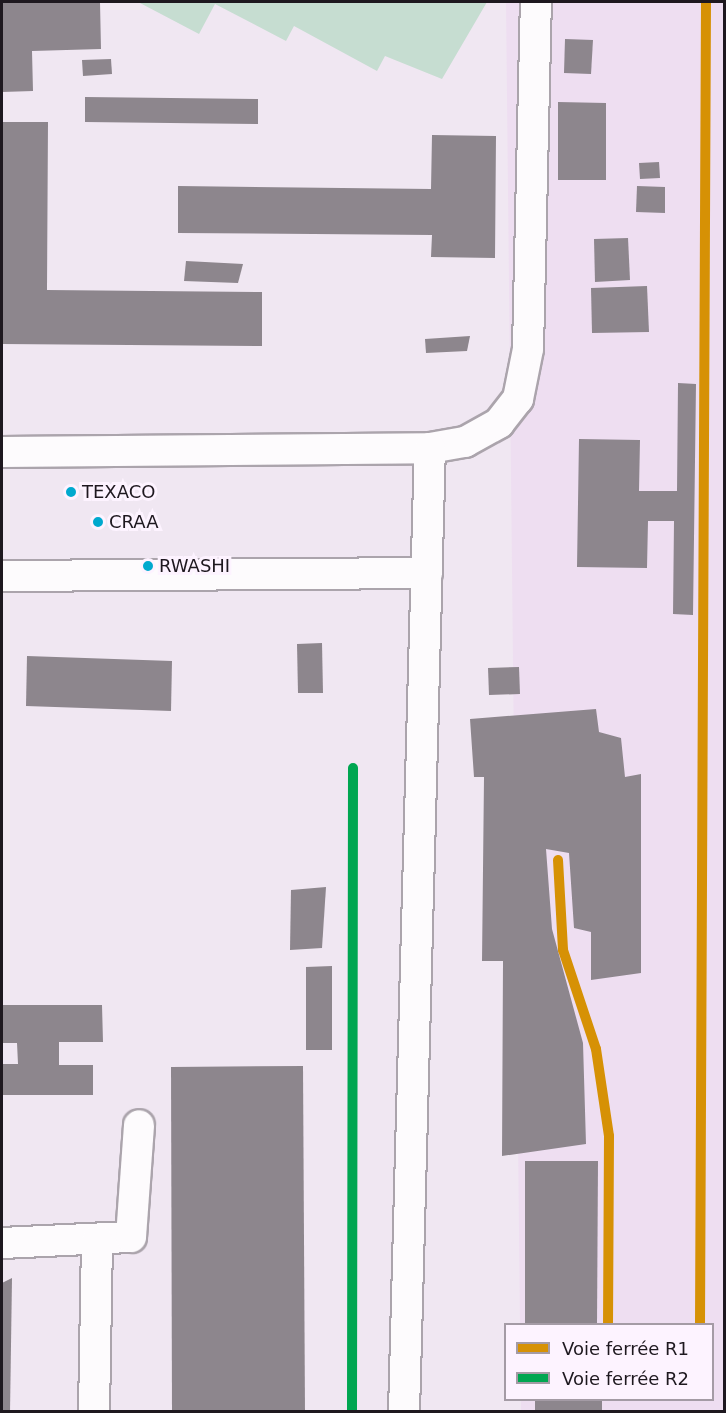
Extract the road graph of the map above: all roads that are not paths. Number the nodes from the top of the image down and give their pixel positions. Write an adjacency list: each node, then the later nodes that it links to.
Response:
1 (536, 2): 2 (lane)
2 (430, 448): 3 (lane); 4 (lane)
3 (2, 452)
4 (427, 573): 5 (lane); 10 (lane)
5 (2, 576)
6 (139, 1125): 7 (lane)
7 (97, 1240): 8 (lane); 9 (lane)
8 (2, 1243)
9 (94, 1412)
10 (404, 1412)

